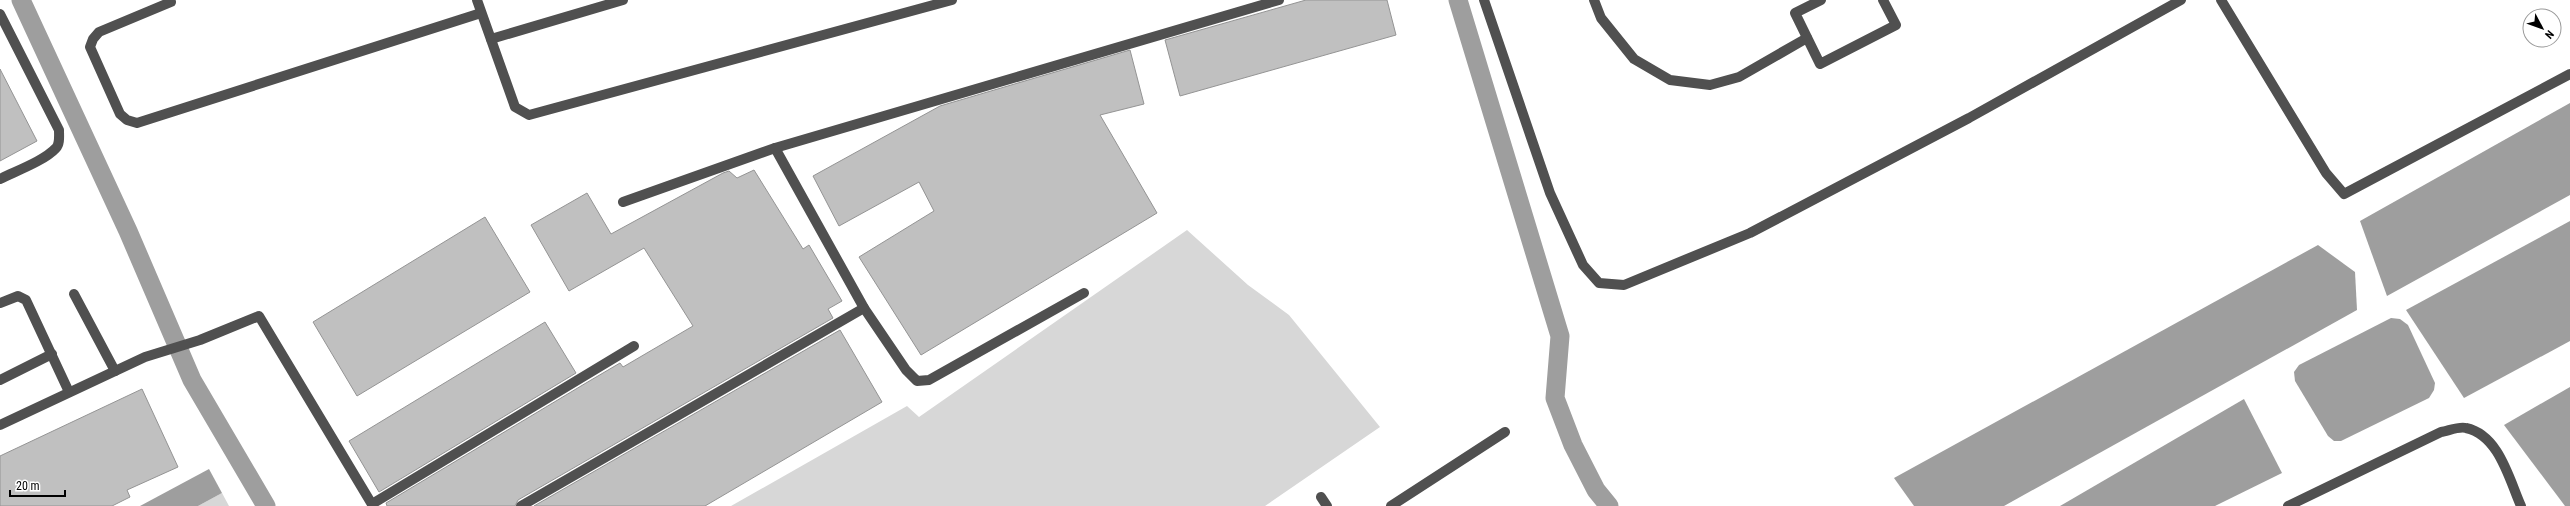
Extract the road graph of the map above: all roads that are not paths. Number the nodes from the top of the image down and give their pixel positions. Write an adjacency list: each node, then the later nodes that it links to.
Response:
1 (477, 0): 12 (street)
2 (623, 0): 15 (street)
3 (952, 0): 15 (street)
4 (1279, 0): 17 (street)
5 (1484, 0): 9 (street)
6 (1594, 0): 14 (street)
7 (1821, 0): 14 (street)
8 (1884, 0): 14 (street)
9 (2180, 0)
10 (2221, 0): 16 (street)
11 (173, 1): 12 (street)
12 (481, 13): 15 (street)
13 (0, 14): 18 (street)
14 (1807, 38)
15 (491, 39)
16 (2570, 74)
17 (775, 148): 19 (street); 23 (street)
18 (0, 180)
19 (623, 202)
20 (1084, 293): 23 (street)
21 (74, 294): 26 (street)
22 (0, 303): 25 (street)
23 (864, 308): 32 (street)
24 (634, 346): 31 (street)
25 (52, 354): 27 (street); 28 (street)
26 (115, 371): 28 (street); 31 (street)
27 (0, 380)
28 (69, 392): 29 (street)
29 (0, 425)
30 (1505, 432): 33 (street)
31 (373, 505)
32 (521, 506)
33 (1391, 506)
34 (2288, 506): 35 (street)
35 (2521, 506)

